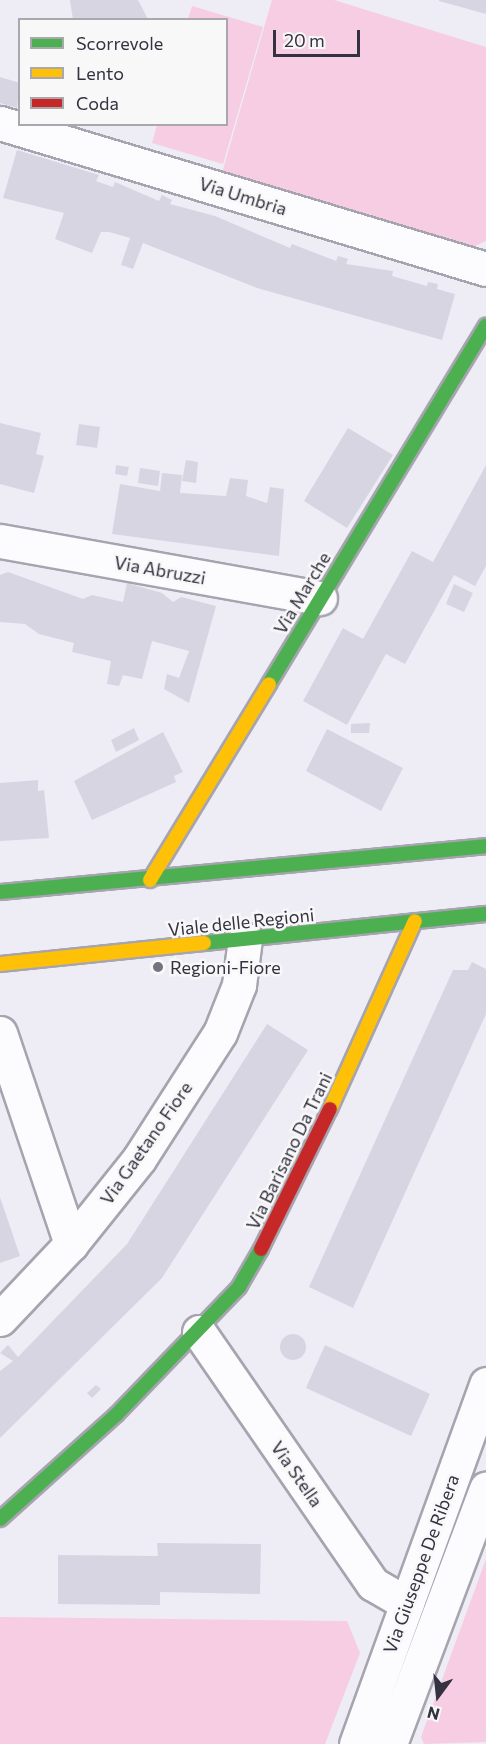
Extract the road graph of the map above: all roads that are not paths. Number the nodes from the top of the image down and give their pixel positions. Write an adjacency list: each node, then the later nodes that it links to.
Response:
1 (0, 123): 2 (street, Via Umbria)
2 (486, 269)
3 (486, 324): 5 (street, Via Marche)
4 (0, 541): 5 (street, Via Abruzzi)
5 (320, 598): 7 (street, Via Marche)
6 (486, 846): 7 (street)
7 (150, 880): 8 (street)
8 (0, 892)
9 (486, 914): 10 (street, Viale delle Regioni)
10 (415, 921): 11 (street, Viale delle Regioni); 16 (street, Via Barisano Da Trani)
11 (246, 939): 12 (street, Viale delle Regioni); 14 (street, Via Gaetano Fiore)
12 (0, 964)
13 (0, 1033): 14 (street)
14 (71, 1244): 15 (street, Via Gaetano Fiore)
15 (0, 1319)
16 (199, 1332): 19 (street, Via Barisano Da Trani); 20 (street, Via Stella)
17 (486, 1384): 20 (street, Via Giuseppe De Ribera)
18 (486, 1488): 22 (street, Via Giuseppe De Ribera)
19 (0, 1519)
20 (407, 1604): 21 (street, Via Giuseppe De Ribera)
21 (356, 1744)
22 (390, 1744)

